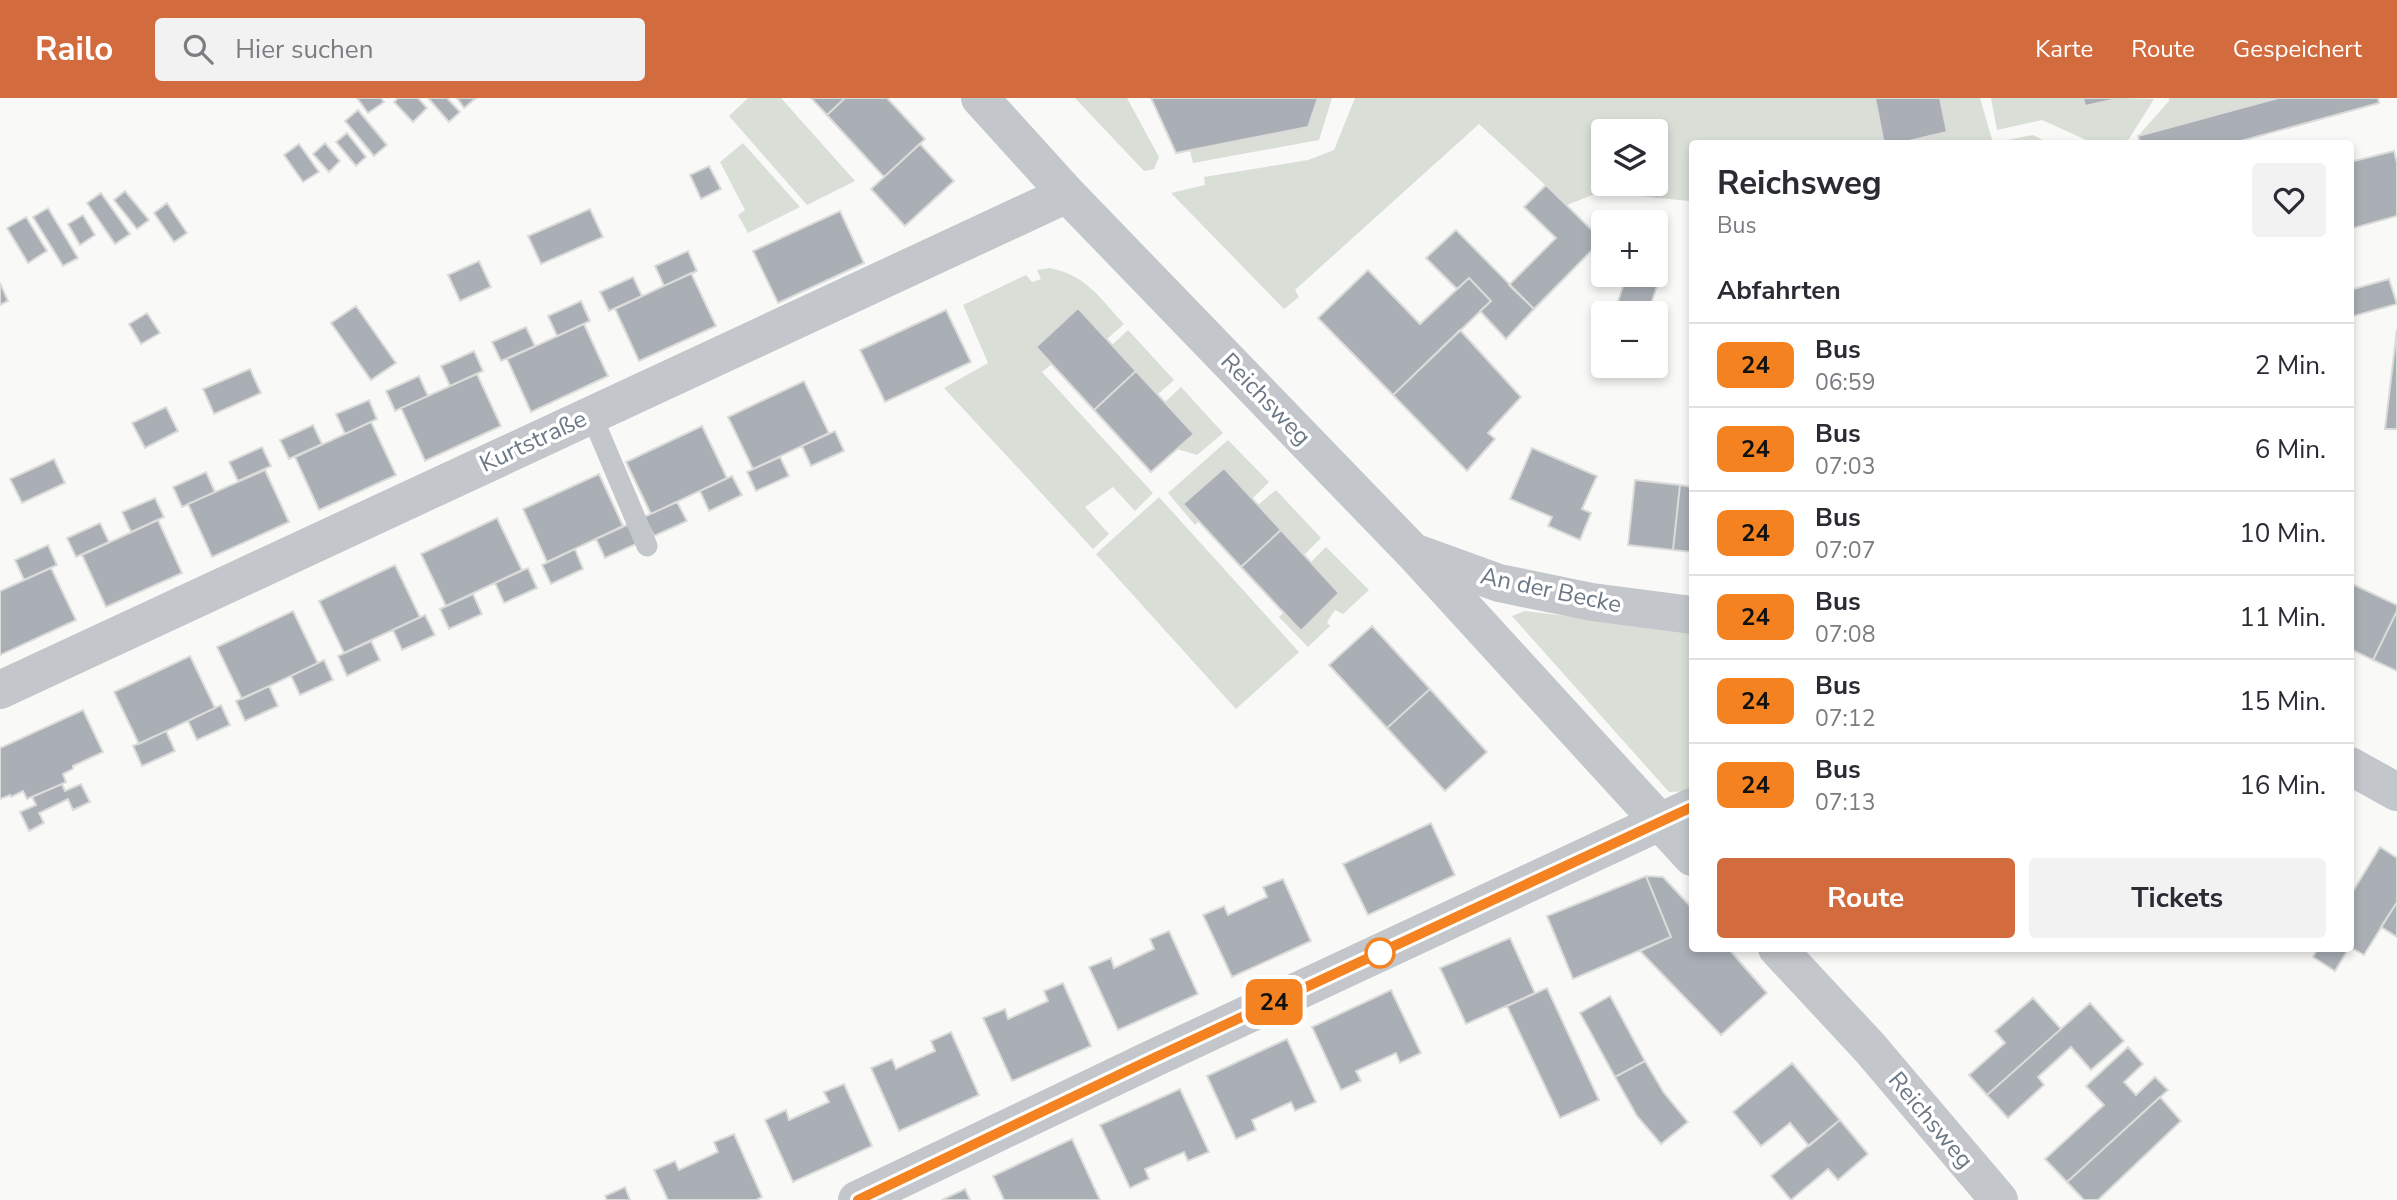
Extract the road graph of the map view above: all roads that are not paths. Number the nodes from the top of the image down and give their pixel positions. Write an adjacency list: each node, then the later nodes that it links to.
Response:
1 (980, 98): 2 (street, Reichsweg)
2 (1068, 194): 3 (street, Kurtstraße); 5 (street, Reichsweg)
3 (591, 414): 4 (lane); 7 (street, Kurtstraße)
4 (647, 546)
5 (1413, 552): 6 (street, An der Becke); 10 (street, Reichsweg)
6 (1689, 615)
7 (0, 690)
8 (2354, 768): 9 (street)
9 (2397, 792)
10 (1676, 815): 11 (street, Reichsweg); 13 (street)
11 (1689, 849)
12 (1781, 952): 14 (street, Reichsweg)
13 (858, 1200)
14 (1999, 1200)

